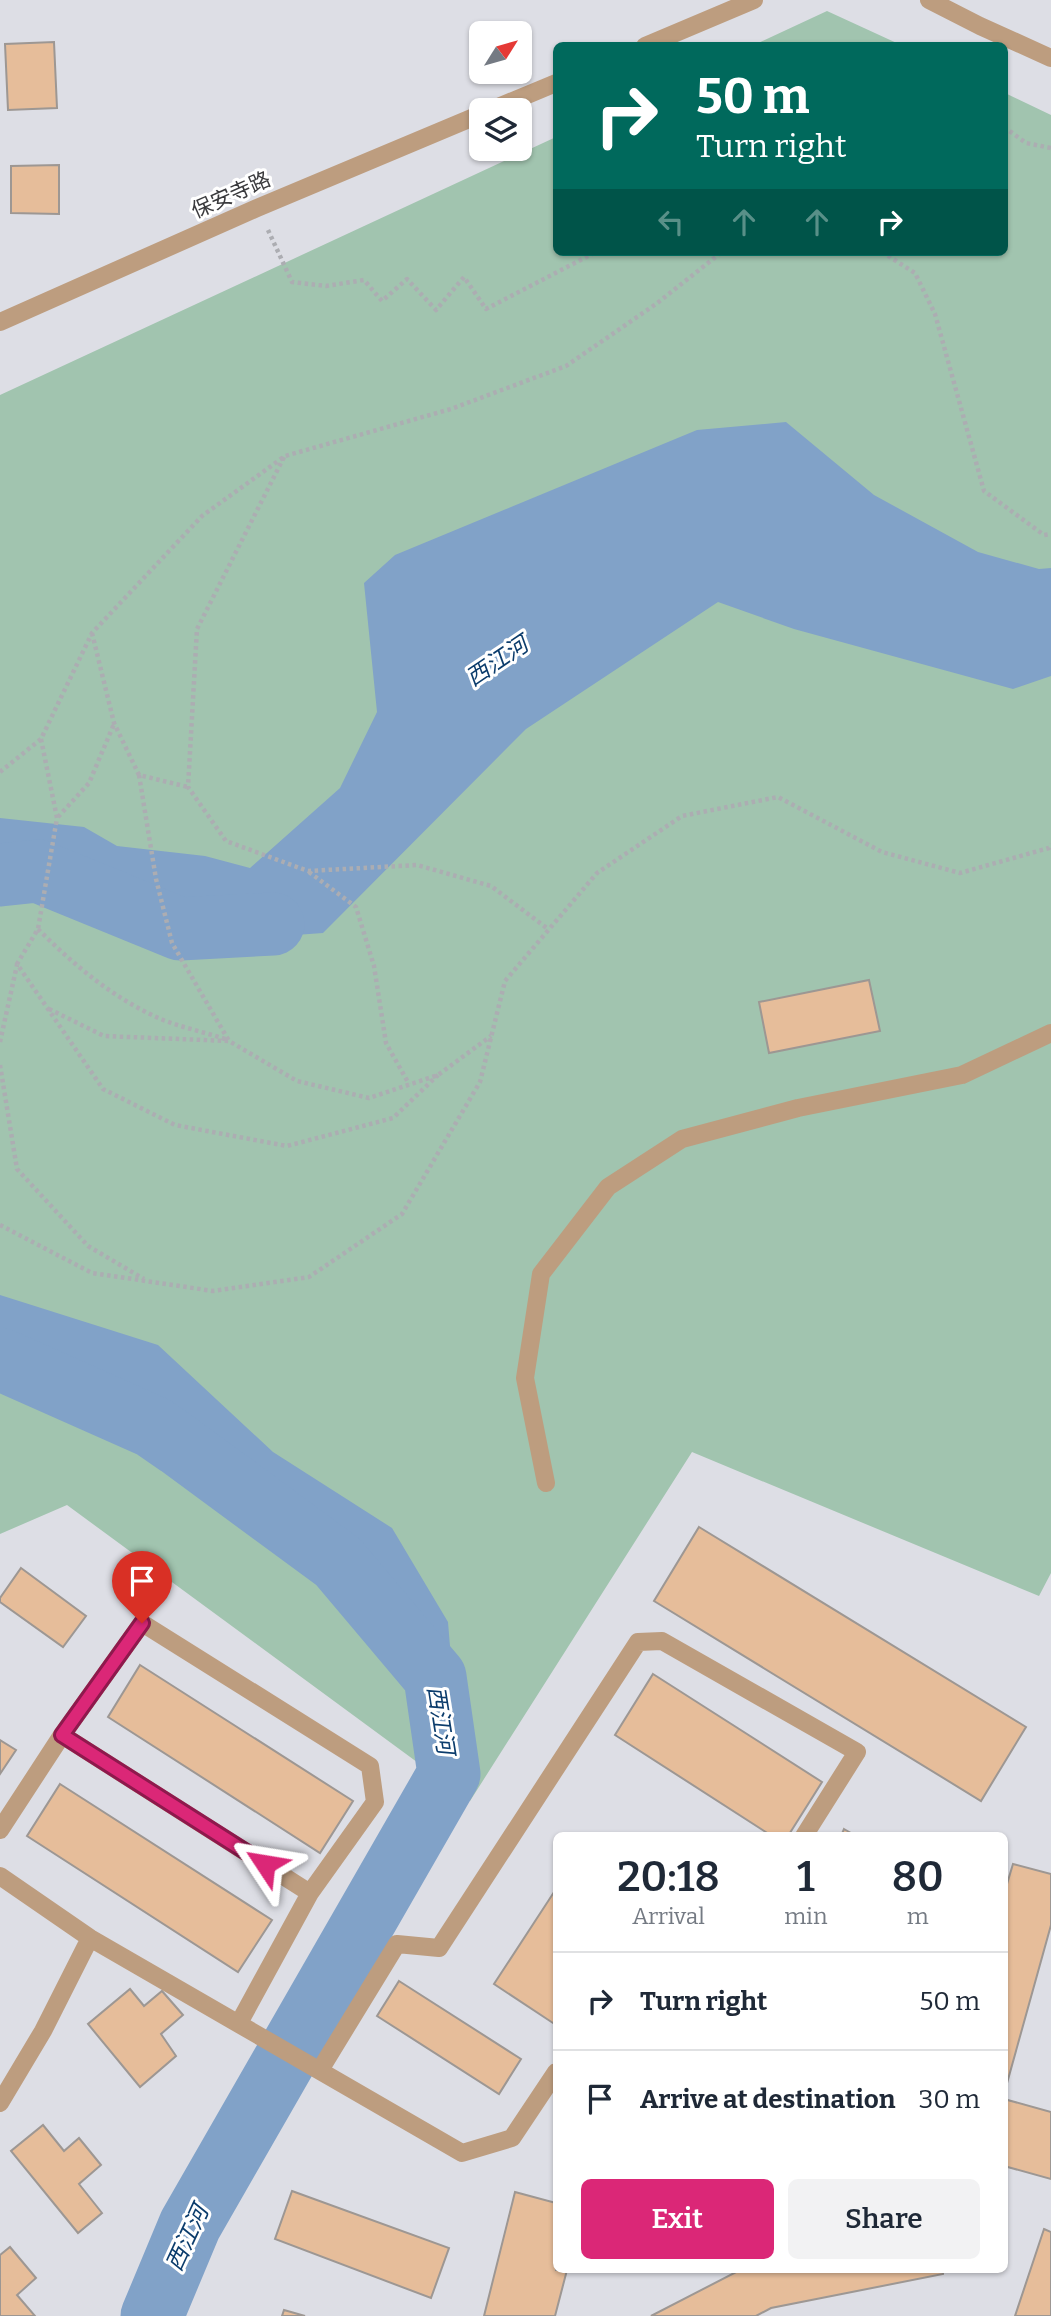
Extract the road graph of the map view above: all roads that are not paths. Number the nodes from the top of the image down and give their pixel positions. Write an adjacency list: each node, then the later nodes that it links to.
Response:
1 (754, 0): 3 (street)
2 (929, 0): 4 (street)
3 (654, 42)
4 (1051, 58)
5 (553, 84): 6 (street)
6 (520, 98)
7 (469, 119): 8 (street, 保安寺路)
8 (0, 322)
9 (1051, 1034): 10 (street)
10 (546, 1483)
11 (62, 1735): 12 (street); 15 (street); 15 (street)
12 (0, 1830)
13 (807, 1832): 18 (street)
14 (0, 1876): 16 (street)
15 (310, 1893): 17 (street)
16 (90, 1938): 17 (street); 20 (street)
17 (239, 2023): 18 (street)
18 (315, 2067): 19 (street)
19 (553, 2077)
20 (0, 2103)

